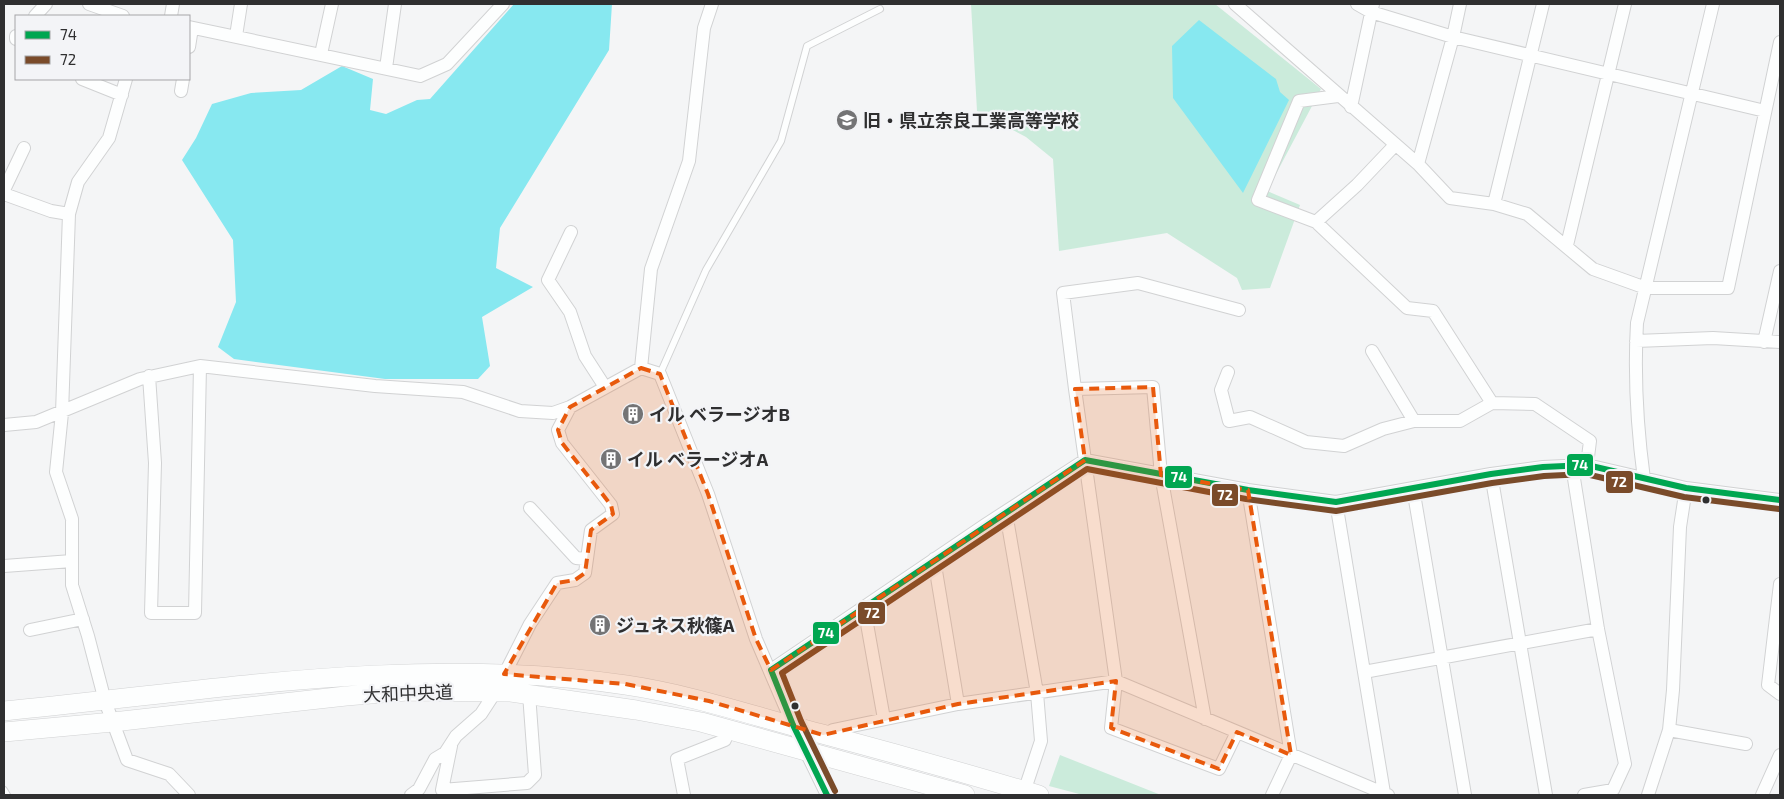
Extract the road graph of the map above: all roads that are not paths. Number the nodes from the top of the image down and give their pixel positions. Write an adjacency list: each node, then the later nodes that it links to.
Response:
1 (46, 4): 16 (street)
2 (93, 4): 17 (street)
3 (241, 4): 19 (street)
4 (332, 4): 22 (street)
5 (395, 4): 24 (street)
6 (503, 4): 24 (street)
7 (712, 4): 51 (street)
8 (1235, 4): 30 (street)
9 (1357, 4): 14 (street)
10 (1460, 4): 20 (street)
11 (1543, 4): 23 (street)
12 (1625, 4): 25 (street)
13 (1713, 4): 28 (street)
14 (1372, 8): 20 (street); 31 (street)
15 (880, 9): 53 (lane)
16 (36, 15)
17 (120, 15)
18 (190, 28): 19 (street)
19 (236, 36): 22 (street)
20 (1453, 37): 23 (street); 35 (street)
21 (1780, 42): 32 (street)
22 (320, 54): 24 (street)
23 (1531, 57): 25 (street); 38 (street)
24 (386, 68)
25 (1609, 75): 28 (street); 42 (street)
26 (84, 80): 29 (street)
27 (126, 80): 29 (street)
28 (1691, 94): 32 (street); 44 (street)
29 (122, 95): 39 (street)
30 (1338, 96): 31 (street); 40 (street)
31 (1351, 107): 33 (street)
32 (1765, 111): 44 (street)
33 (1395, 145): 35 (street); 40 (street)
34 (24, 148): 36 (street)
35 (1418, 164): 38 (street)
36 (4, 190)
37 (4, 194): 39 (street)
38 (1494, 204): 42 (street)
39 (69, 214): 59 (street)
40 (1316, 222): 57 (street)
41 (571, 232): 55 (street)
42 (1566, 245): 44 (street)
43 (1780, 271): 47 (street)
44 (1646, 288): 46 (street)
45 (1240, 310): 56 (street)
46 (1636, 341): 47 (street); 67 (street)
47 (1764, 342): 48 (street)
48 (1780, 342)
49 (1372, 351): 60 (street)
50 (200, 366): 54 (street); 54 (street); 58 (street)
51 (641, 368): 53 (street); 55 (street)
52 (1228, 372): 60 (street)
53 (660, 374): 86 (street)
54 (149, 376): 59 (street)
55 (605, 387): 58 (street)
56 (1075, 389): 62 (street); 66 (street)
57 (1492, 403): 60 (street); 63 (street)
58 (570, 407): 75 (street)
59 (62, 413): 61 (street); 77 (street)
60 (1414, 421)
61 (4, 425)
62 (1085, 460): 66 (street); 74 (street); 89 (street)
63 (1587, 465): 64 (street); 67 (street)
64 (1572, 466): 65 (street); 82 (street)
65 (1491, 474): 68 (street); 84 (street)
66 (1161, 476): 70 (street); 97 (street)
67 (1644, 479): 69 (street)
68 (1413, 488): 72 (street); 85 (street)
69 (1686, 488): 71 (street); 103 (street)
70 (1248, 490): 72 (street); 111 (street)
71 (1780, 500)
72 (1336, 502): 87 (street)
73 (530, 508): 75 (street)
74 (1006, 513): 76 (street); 91 (street)
75 (586, 559): 88 (street)
76 (934, 559): 80 (street); 95 (street)
77 (72, 561): 78 (street); 81 (street)
78 (4, 566)
79 (1780, 584): 93 (street)
80 (864, 607): 86 (street); 98 (street)
81 (83, 620): 83 (street); 94 (street)
82 (1598, 629): 84 (street); 125 (street)
83 (30, 630)
84 (1519, 642): 85 (street); 124 (street)
85 (1441, 658): 87 (street); 123 (street)
86 (771, 670): 101 (street)
87 (1364, 672): 115 (street)
88 (504, 674): 90 (street); 94 (street, 大和中央道); 101 (street, 大和中央道)
89 (1116, 681): 91 (street); 97 (street); 105 (street)
90 (496, 692): 92 (street, 大和中央道); 99 (street, 大和中央道); 107 (street)
91 (1037, 692): 95 (street); 114 (street)
92 (529, 694): 102 (street, 大和中央道); 107 (street)
93 (1780, 694)
94 (105, 701): 96 (street, 大和中央道); 99 (street)
95 (958, 704): 98 (street)
96 (4, 712)
97 (1205, 718): 105 (street)
98 (884, 719): 100 (street)
99 (113, 722): 104 (street, 大和中央道); 117 (street)
100 (864, 723): 106 (street); 109 (street)
101 (792, 725): 106 (street, 大和中央道); 110 (street)
102 (728, 729): 110 (street, 大和中央道); 119 (street)
103 (1669, 730): 108 (street); 126 (street)
104 (4, 732)
105 (1236, 732): 111 (street)
106 (823, 735): 109 (street, 大和中央道)
107 (453, 739): 118 (street)
108 (1746, 744)
109 (866, 746): 114 (street, 大和中央道)
110 (806, 753): 120 (street); 121 (street, 大和中央道)
111 (1291, 754): 115 (street); 122 (street)
112 (1780, 755): 127 (street)
113 (4, 790): 116 (lane)
114 (1029, 794)
115 (1386, 794)
116 (7, 795)
117 (189, 795)
118 (411, 795)
119 (684, 795)
120 (827, 795)
121 (965, 795)
122 (1272, 795)
123 (1465, 795)
124 (1546, 795)
125 (1584, 795)
126 (1648, 795)
127 (1762, 795)

